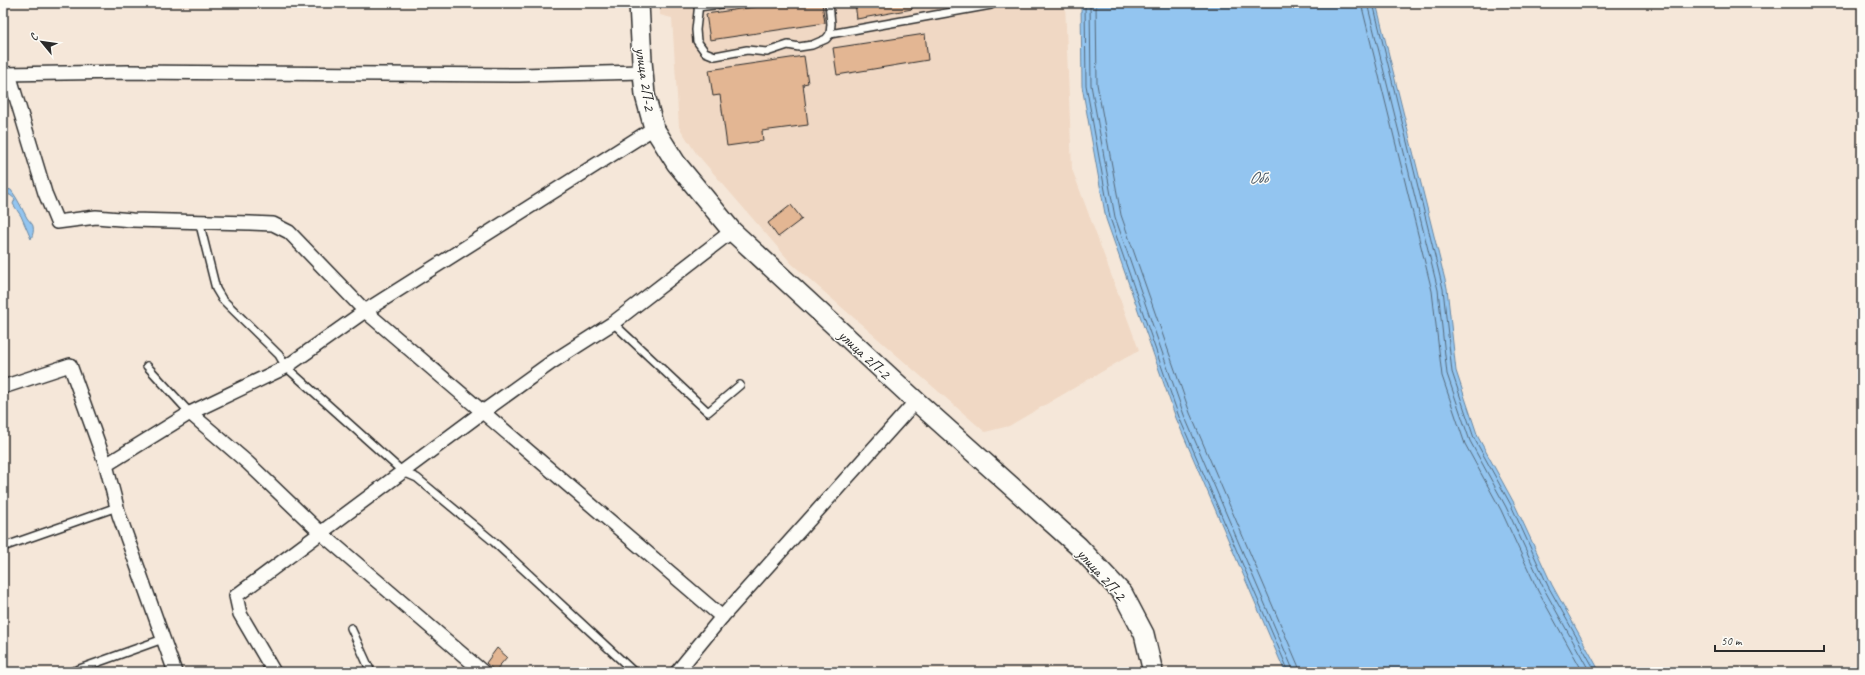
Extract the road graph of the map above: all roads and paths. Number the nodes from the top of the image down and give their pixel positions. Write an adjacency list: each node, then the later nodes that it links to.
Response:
1 (639, 3): 7 (main road, улица 2П-2)
2 (729, 3): 4 (lane)
3 (829, 3): 6 (lane)
4 (698, 5): 6 (lane)
5 (991, 5): 6 (lane)
6 (830, 34)
7 (643, 72): 8 (street); 9 (main road, улица 2П-2)
8 (6, 74): 10 (street)
9 (654, 128): 11 (main road, улица 2П-2); 12 (street)
10 (198, 221): 12 (street); 15 (lane)
11 (732, 231): 13 (street); 18 (main road, улица 2П-2)
12 (365, 311): 15 (street); 19 (street)
13 (613, 323): 16 (lane); 19 (street)
14 (147, 366): 20 (lane)
15 (286, 367): 20 (street); 22 (lane)
16 (740, 386)
17 (3, 387): 21 (street)
18 (916, 401): 26 (street); 36 (main road, улица 2П-2)
19 (484, 411): 22 (street); 26 (street)
20 (190, 413): 21 (street); 24 (street)
21 (106, 465): 23 (street)
22 (403, 472): 24 (street); 34 (lane)
23 (117, 507): 25 (lane); 28 (street)
24 (321, 533): 31 (street); 33 (street)
25 (3, 547)
26 (722, 617): 35 (street)
27 (351, 628): 32 (lane)
28 (164, 639): 29 (lane); 30 (street)
29 (71, 672)
30 (175, 672)
31 (274, 672)
32 (371, 672)
33 (483, 672)
34 (634, 672)
35 (677, 672)
36 (1153, 672)

